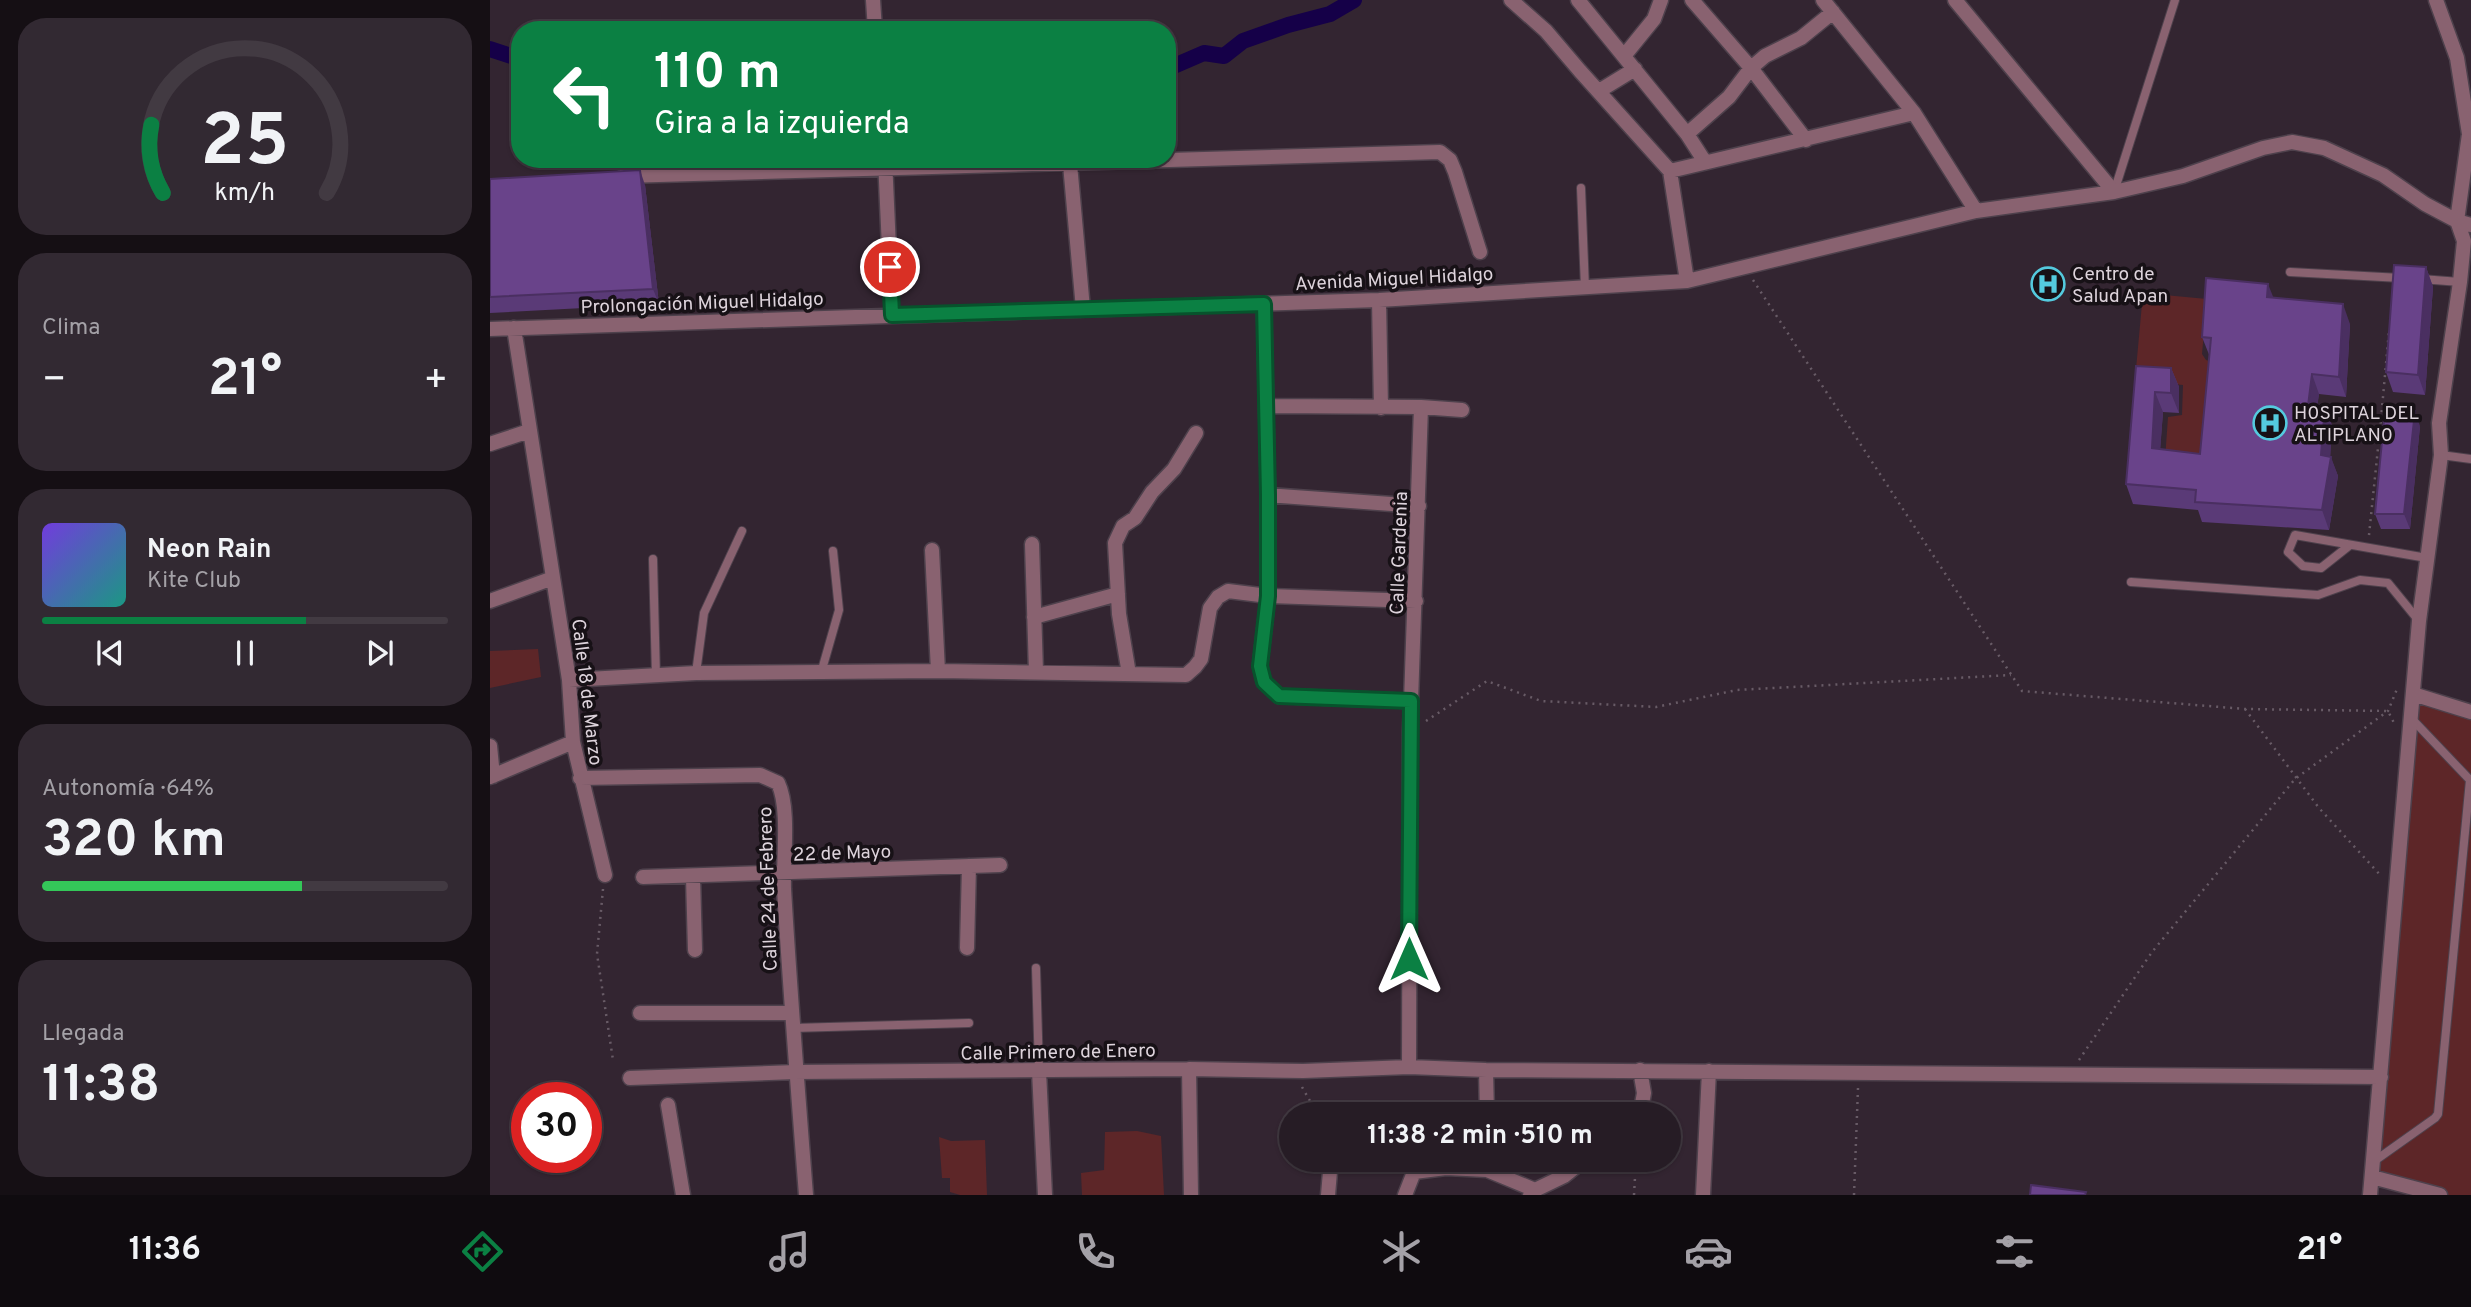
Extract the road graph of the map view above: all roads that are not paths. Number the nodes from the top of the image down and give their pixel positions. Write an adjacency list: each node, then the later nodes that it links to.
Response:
1 (873, 0): 11 (street)
2 (1511, 0): 15 (street)
3 (1578, 0): 12 (street)
4 (1661, 0): 12 (street)
5 (1692, 0): 13 (street)
6 (1823, 0): 10 (street)
7 (1955, 0): 27 (street)
8 (2175, 0): 27 (lane)
9 (2436, 0): 30 (street)
10 (1833, 12): 13 (street); 16 (street)
11 (874, 21)
12 (1624, 56): 14 (street)
13 (1751, 68): 17 (street); 18 (street)
14 (1635, 69): 15 (street); 17 (street)
15 (1599, 91): 24 (street)
16 (1914, 113): 18 (street); 29 (street)
17 (1687, 134): 20 (street)
18 (1806, 140): 20 (street)
19 (1176, 161): 31 (street)
20 (1705, 162): 24 (street)
21 (816, 168): 25 (street)
22 (885, 168): 39 (street)
23 (1070, 168): 38 (street)
24 (1670, 171): 33 (street)
25 (610, 177)
26 (1581, 188): 35 (lane)
27 (2114, 192): 29 (street, Avenida Miguel Hidalgo); 30 (street, Avenida Miguel Hidalgo)
28 (2471, 204): 30 (street)
29 (1976, 211): 33 (street, Avenida Miguel Hidalgo)
30 (2462, 220): 34 (street)
31 (1479, 253)
32 (2290, 272): 34 (lane)
33 (1687, 281): 35 (street, Avenida Miguel Hidalgo)
34 (2460, 282): 49 (street)
35 (1585, 288): 36 (street, Avenida Miguel Hidalgo)
36 (1378, 300): 37 (street, Avenida Miguel Hidalgo); 44 (street)
37 (1264, 304): 38 (street, Avenida Miguel Hidalgo); 42 (street)
38 (1083, 310): 39 (street, Avenida Miguel Hidalgo)
39 (892, 315): 40 (street, Prolongación Miguel Hidalgo)
40 (514, 328): 41 (street); 46 (street, Calle 18 de Marzo)
41 (490, 329)
42 (1266, 406): 44 (street); 51 (street)
43 (1421, 407): 44 (street); 45 (street); 52 (street, Calle Gardenia)
44 (1381, 408)
45 (1462, 410)
46 (529, 431): 48 (street); 60 (street, Calle 18 de Marzo)
47 (1196, 433): 62 (street)
48 (490, 444)
49 (2441, 454): 50 (lane); 58 (street)
50 (2471, 460)
51 (1268, 495): 52 (street); 63 (street)
52 (1419, 506): 65 (street, Calle Gardenia)
53 (742, 531): 69 (lane)
54 (1032, 544): 66 (street)
55 (2350, 545): 55 (lane); 58 (lane)
56 (932, 550): 68 (street)
57 (833, 551): 70 (lane)
58 (2427, 558): 67 (street)
59 (653, 559): 73 (lane)
60 (553, 578): 64 (street); 74 (street, Calle 18 de Marzo)
61 (2131, 582): 67 (lane)
62 (1118, 594): 66 (street); 72 (street)
63 (1268, 596): 65 (street); 72 (street); 76 (street)
64 (490, 601)
65 (1416, 601): 76 (street, Calle Gardenia)
66 (1034, 617): 71 (street)
67 (2419, 621): 75 (street)
68 (938, 671): 70 (street); 71 (street)
69 (696, 673): 70 (street); 73 (street)
70 (821, 673)
71 (1036, 673): 72 (street)
72 (1129, 674)
73 (656, 677): 74 (street)
74 (569, 680): 79 (street, Calle 18 de Marzo)
75 (2413, 694): 77 (street); 78 (street)
76 (1411, 701): 95 (street, Calle Gardenia)
77 (2471, 712)
78 (2411, 719): 103 (street); 107 (lane)
79 (573, 742): 81 (street); 82 (street, Calle 18 de Marzo)
80 (490, 746): 81 (street)
81 (491, 776)
82 (580, 778): 85 (street, Calle 24 de Febrero); 86 (street, Calle 18 de Marzo)
83 (1000, 865): 84 (street, 22 de Mayo)
84 (969, 866): 85 (street, 22 de Mayo); 89 (street)
85 (783, 873): 88 (street, 22 de Mayo); 93 (street, Calle 24 de Febrero)
86 (605, 875)
87 (643, 877): 88 (street, 22 de Mayo)
88 (693, 877): 90 (street)
89 (967, 948)
90 (695, 950)
91 (1036, 968): 99 (lane)
92 (640, 1013): 93 (street)
93 (793, 1021): 94 (lane); 101 (street, Calle 24 de Febrero)
94 (970, 1023)
95 (1409, 1067): 96 (street, Calle Primero de Enero); 97 (street, Calle Primero de Enero)
96 (1189, 1069): 99 (street, Calle Primero de Enero); 116 (street)
97 (1486, 1070): 98 (street, Calle Primero de Enero); 104 (street)
98 (1640, 1070): 100 (street, Calle Primero de Enero); 105 (street)
99 (1039, 1071): 101 (street, Calle Primero de Enero); 115 (street)
100 (1709, 1071): 103 (street, Calle Primero de Enero); 119 (street)
101 (796, 1072): 102 (street, Calle Primero de Enero); 114 (street, Calle 24 de Febrero)
102 (630, 1077)
103 (2381, 1077): 107 (street)
104 (1487, 1102)
105 (1642, 1102)
106 (668, 1105): 113 (street)
107 (2373, 1169): 120 (street); 121 (street)
108 (1330, 1172): 117 (street)
109 (1414, 1172): 118 (street)
110 (1499, 1172): 112 (street)
111 (1569, 1172): 112 (street)
112 (1533, 1192)
113 (683, 1195)
114 (806, 1195)
115 (1045, 1195)
116 (1191, 1195)
117 (1328, 1195)
118 (1405, 1195)
119 (1703, 1195)
120 (2370, 1195)
121 (2440, 1195)

